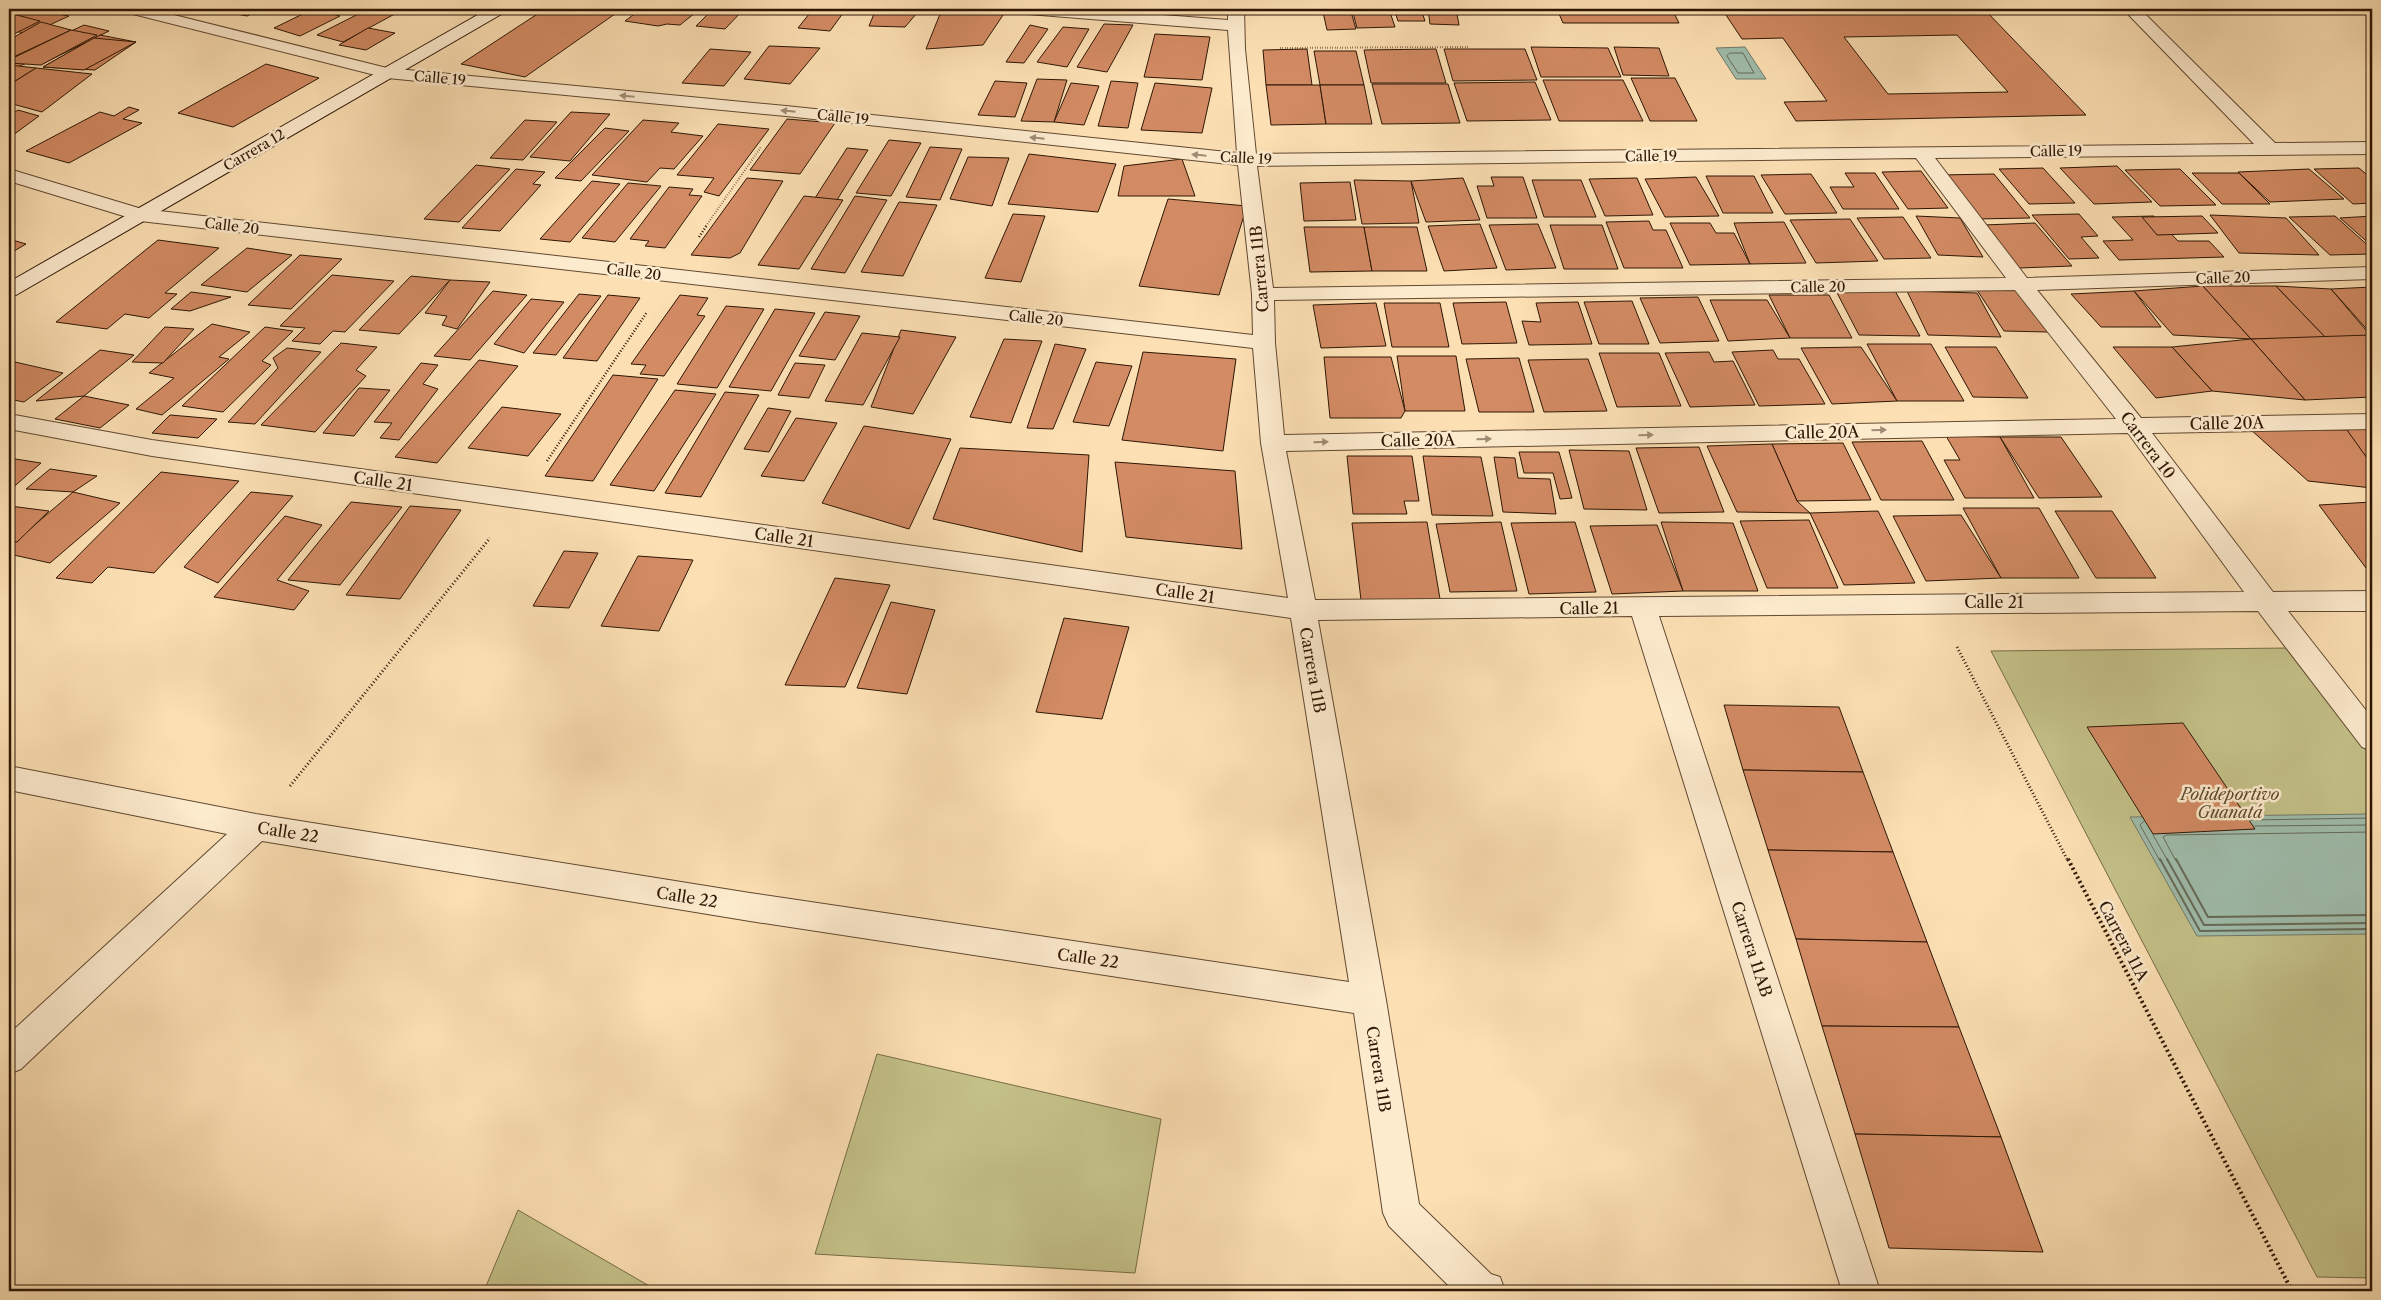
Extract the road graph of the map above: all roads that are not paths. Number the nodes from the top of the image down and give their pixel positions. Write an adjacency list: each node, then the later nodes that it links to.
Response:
1 (131, 9): 6 (street, Calle 19)
2 (500, 9): 6 (street, Carrera 12)
3 (1028, 9): 5 (street)
4 (2131, 9): 8 (street)
5 (1236, 28): 10 (street, Carrera 11B)
6 (387, 74): 10 (street, Calle 19, one-way to 6); 12 (street, Carrera 12)
7 (2372, 148): 8 (street, Calle 19)
8 (2270, 149): 9 (street, Calle 19)
9 (1921, 153): 10 (street, Calle 19); 14 (street, Carrera 10)
10 (1247, 160): 16 (street, Carrera 11B)
11 (9, 175): 12 (street, Calle 20)
12 (140, 215): 15 (street, Carrera 12); 17 (street, Calle 20)
13 (2372, 273): 14 (street, Calle 20)
14 (2020, 284): 16 (street, Calle 20); 20 (street, Carrera 10)
15 (9, 291)
16 (1263, 294): 17 (street, Carrera 11B)
17 (1264, 344): 21 (street, Carrera 11B)
18 (2372, 421): 20 (street, Calle 20A)
19 (9, 422): 25 (street, Calle 21)
20 (2134, 425): 21 (street, Calle 20A, one-way to 20); 23 (street, Carrera 10)
21 (1273, 443): 25 (street, Carrera 11B)
22 (2372, 601): 23 (street, Calle 21)
23 (2266, 602): 24 (street, Calle 21); 26 (street, Carrera 10)
24 (1643, 607): 25 (street, Calle 21); 32 (street, Carrera 11AB)
25 (1303, 610): 29 (street, Carrera 11B)
26 (2372, 739)
27 (9, 778): 28 (street, Calle 22)
28 (256, 827): 29 (street, Calle 22); 30 (street)
29 (1369, 1000): 31 (street, Carrera 11B)
30 (9, 1057)
31 (1486, 1291)
32 (1862, 1291)

